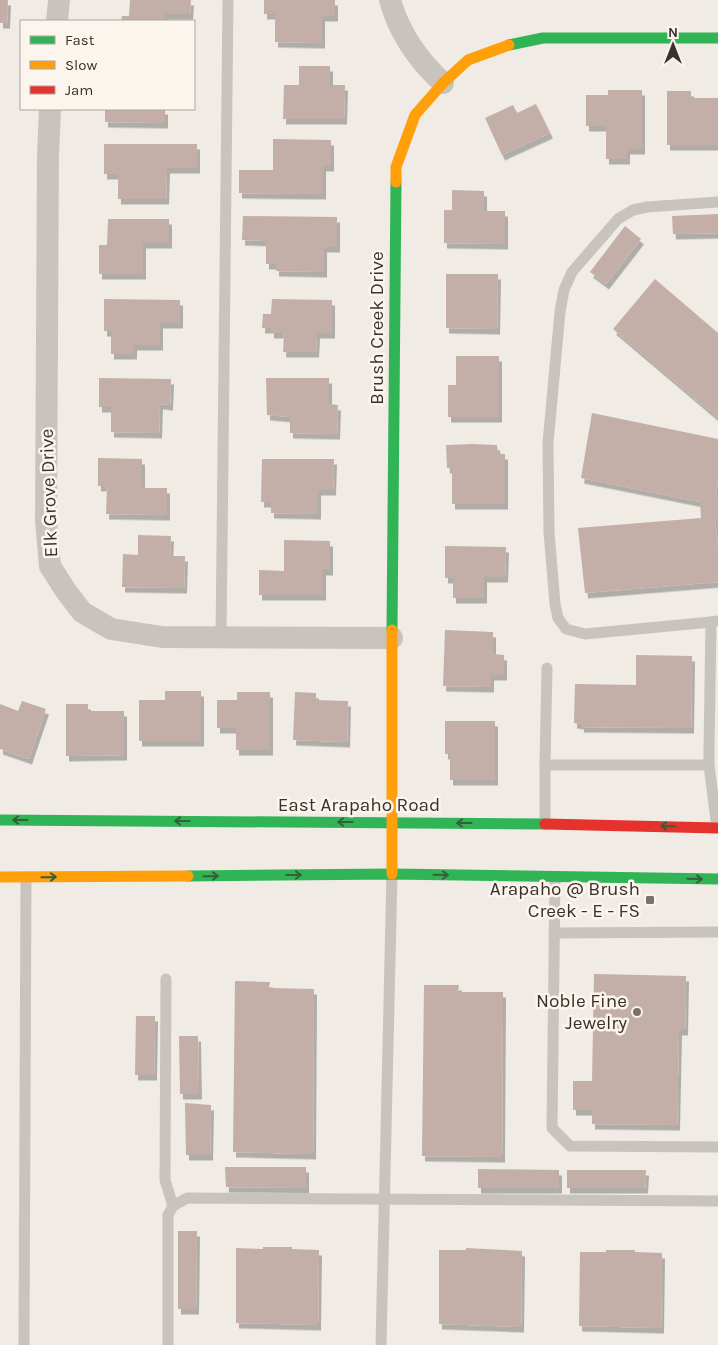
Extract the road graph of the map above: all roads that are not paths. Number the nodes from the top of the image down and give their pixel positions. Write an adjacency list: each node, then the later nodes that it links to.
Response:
1 (59, 0): 4 (street)
2 (228, 0): 10 (lane)
3 (390, 0): 6 (street)
4 (57, 20)
5 (718, 38): 6 (main road, Brush Creek Drive)
6 (443, 83): 11 (main road, Brush Creek Drive)
7 (50, 110): 10 (street, Elk Grove Drive)
8 (718, 202): 9 (lane)
9 (714, 622): 13 (lane)
10 (221, 638): 11 (street, Elk Grove Drive)
11 (392, 638): 17 (main road, Brush Creek Drive)
12 (547, 668): 14 (lane)
13 (714, 750): 15 (lane)
14 (546, 765): 15 (lane); 18 (lane)
15 (709, 765): 19 (lane)
16 (0, 820): 17 (main road, East Arapaho Road, one-way to 16)
17 (393, 822): 18 (main road, East Arapaho Road, one-way to 17); 20 (main road, Brush Creek Drive)
18 (546, 823): 19 (main road, East Arapaho Road, one-way to 18)
19 (718, 829)
20 (392, 874): 22 (main road, one-way to 20); 23 (main road, one-way to 23); 29 (lane)
21 (0, 877): 22 (main road)
22 (26, 877): 32 (lane)
23 (555, 877): 24 (main road, one-way to 24); 26 (lane)
24 (718, 879)
25 (718, 932): 26 (lane)
26 (554, 933): 28 (lane)
27 (166, 979): 31 (lane)
28 (718, 1147)
29 (384, 1200): 30 (lane); 31 (lane); 34 (lane)
30 (718, 1201)
31 (173, 1206): 33 (lane)
32 (24, 1345)
33 (168, 1345)
34 (381, 1345)

